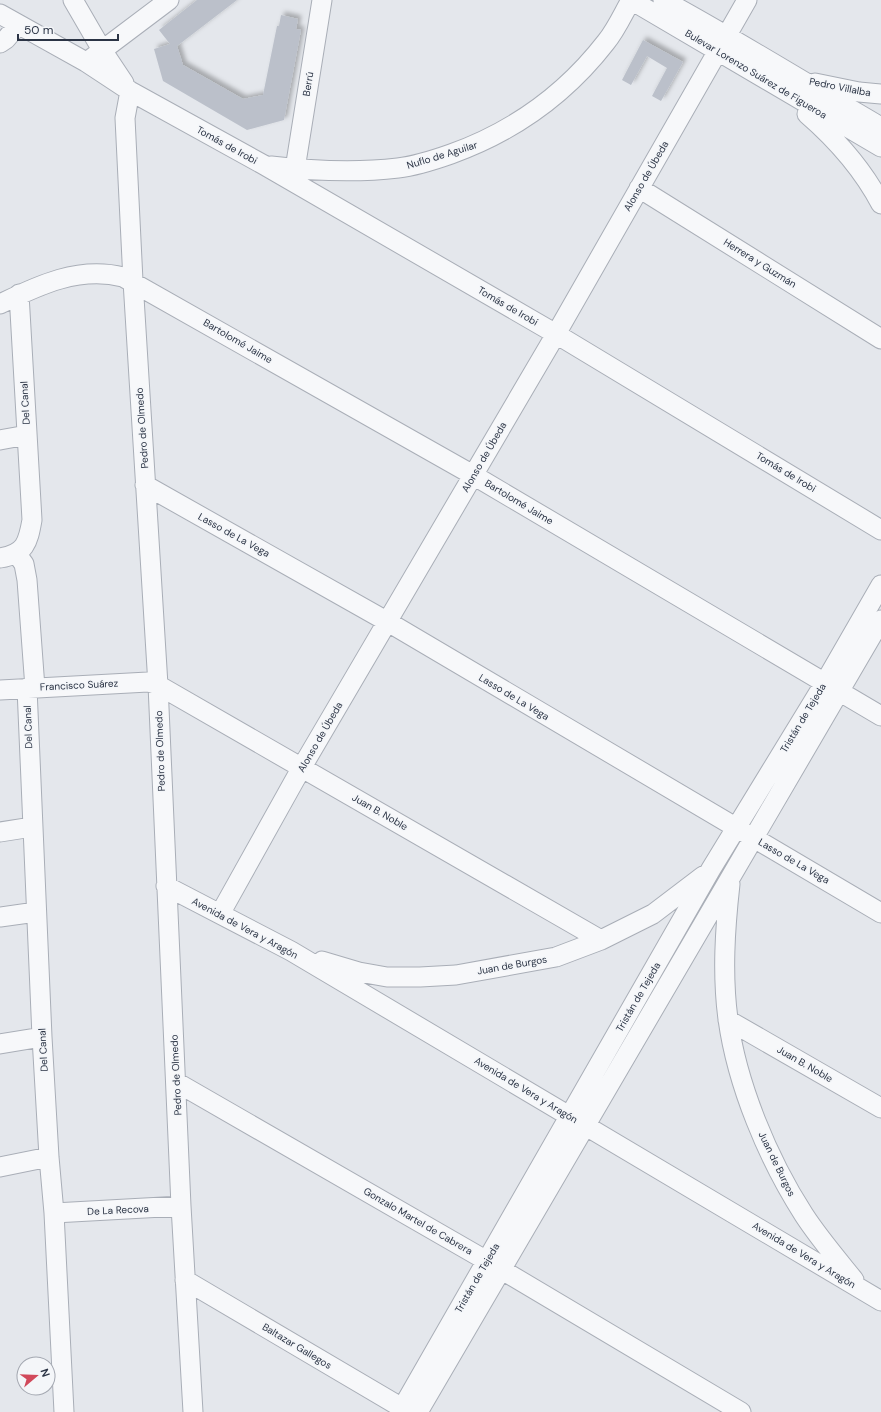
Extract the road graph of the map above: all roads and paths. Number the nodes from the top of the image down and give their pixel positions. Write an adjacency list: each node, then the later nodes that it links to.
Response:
1 (73, 0): 11 (street)
2 (169, 0): 11 (street)
3 (322, 0): 21 (street, Berrú)
4 (631, 0): 12 (street, Bulevar Lorenzo Suárez de Figueroa); 21 (street, Nuflo de Aguilar)
5 (663, 0): 9 (street, Bulevar Lorenzo Suárez de Figueroa)
6 (747, 0): 9 (street, Alonso de Úbeda)
7 (0, 14): 8 (street)
8 (18, 25): 10 (street); 13 (street, Tomás de Irobi)
9 (727, 35): 12 (street, Alonso de Úbeda); 14 (street, Bulevar Lorenzo Suárez de Figueroa)
10 (0, 43)
11 (102, 50): 13 (street); 16 (street)
12 (719, 52): 15 (street, Bulevar Lorenzo Suárez de Figueroa); 22 (street, Alonso de Úbeda)
13 (86, 62): 16 (street, Tomás de Irobi)
14 (799, 79): 17 (street, Pedro Villalba); 18 (street, Bulevar Lorenzo Suárez de Figueroa)
15 (778, 87): 19 (street, Bulevar Lorenzo Suárez de Figueroa); 23 (street)
16 (130, 91): 20 (street, Tomás de Irobi); 24 (street, Pedro de Olmedo)
17 (881, 94)
18 (881, 127)
19 (881, 147)
20 (264, 165): 21 (street, Nuflo de Aguilar); 27 (street, Tomás de Irobi)
21 (295, 169)
22 (639, 188): 27 (street, Alonso de Úbeda); 28 (street, Herrera y Guzmán)
23 (881, 204)
24 (133, 282): 25 (street, Bartolomé Jaime); 31 (street, Bartolomé Jaime); 32 (street, Pedro de Olmedo)
25 (19, 294): 26 (street, Bartolomé Jaime); 29 (street, Del Canal)
26 (0, 304)
27 (556, 334): 31 (street, Alonso de Úbeda); 33 (street, Tomás de Irobi)
28 (881, 339)
29 (27, 435): 30 (street); 34 (street, Del Canal)
30 (0, 440)
31 (474, 475): 37 (street, Alonso de Úbeda); 40 (street, Bartolomé Jaime)
32 (145, 485): 37 (street, Lasso de La Vega); 38 (street, Pedro de Olmedo)
33 (881, 530)
34 (8, 556): 39 (street, Del Canal)
35 (881, 585): 40 (street, Tristán de Tejeda)
36 (881, 620): 40 (street, Tristán de Tejeda)
37 (388, 622): 43 (street, Alonso de Úbeda); 45 (street, Lasso de La Vega)
38 (158, 686): 39 (street, Francisco Suárez); 43 (street, Juan B. Noble); 50 (street, Pedro de Olmedo)
39 (31, 688): 41 (street, Francisco Suárez); 44 (street, Del Canal)
40 (832, 688): 42 (street, Bartolomé Jaime); 45 (street, Tristán de Tejeda); 47 (street, Tristán de Tejeda)
41 (0, 690)
42 (881, 716)
43 (302, 767): 53 (street, Alonso de Úbeda); 55 (street, Juan B. Noble)
44 (32, 827): 46 (street); 51 (street, Del Canal)
45 (737, 829): 47 (street, Lasso de La Vega); 48 (street, Tristán de Tejeda)
46 (0, 832)
47 (754, 838): 49 (street, Tristán de Tejeda); 52 (street, Lasso de La Vega)
48 (711, 868): 55 (street, Juan de Burgos); 62 (street, Tristán de Tejeda)
49 (731, 876): 57 (street, Juan de Burgos); 62 (street, Tristán de Tejeda)
50 (166, 886): 53 (street, Avenida de Vera y Aragón); 60 (street, Pedro de Olmedo)
51 (36, 912): 54 (street); 58 (street, Del Canal)
52 (881, 913)
53 (220, 914): 56 (street, Avenida de Vera y Aragón)
54 (0, 918)
55 (601, 940): 56 (street, Juan de Burgos)
56 (291, 951): 62 (street, Avenida de Vera y Aragón)
57 (728, 1020): 61 (street, Juan B. Noble); 69 (street, Juan de Burgos)
58 (42, 1037): 59 (street); 63 (street, Del Canal)
59 (0, 1044)
60 (176, 1082): 65 (street, Pedro de Olmedo); 67 (street, Gonzalo Martel de Cabrera)
61 (881, 1108)
62 (578, 1120): 67 (street, Tristán de Tejeda); 69 (street, Avenida de Vera y Aragón)
63 (49, 1158): 64 (street); 66 (street, Del Canal)
64 (0, 1167)
65 (181, 1206): 66 (street, De La Recova); 68 (street, Pedro de Olmedo)
66 (54, 1213): 72 (street, Del Canal)
67 (494, 1265): 71 (street, Tristán de Tejeda); 74 (street, Gonzalo Martel de Cabrera)
68 (186, 1280): 71 (street, Baltazar Gallegos); 73 (street, Pedro de Olmedo)
69 (863, 1290): 70 (street, Avenida de Vera y Aragón)
70 (881, 1301)
71 (407, 1411)
72 (64, 1412)
73 (193, 1412)
74 (741, 1412)

